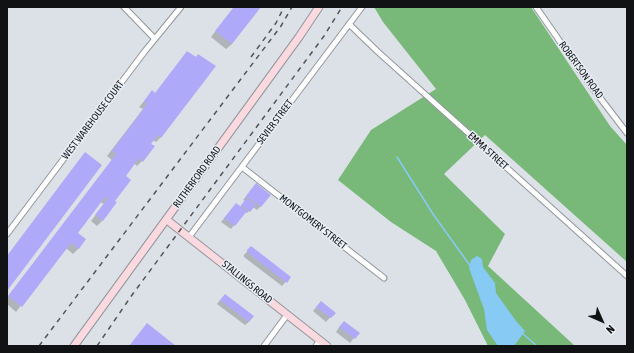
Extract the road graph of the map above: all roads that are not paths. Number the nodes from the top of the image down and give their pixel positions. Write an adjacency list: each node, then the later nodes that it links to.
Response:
1 (124, 7): 7 (street)
2 (182, 7): 7 (street, WEST WAREHOUSE COURT)
3 (319, 7): 10 (street, RUTHERFORD ROAD)
4 (362, 7): 6 (street, SEVIER STREET)
5 (536, 7): 8 (street, ROBERTSON ROAD)
6 (349, 24): 9 (street, SEVIER STREET); 13 (street, EMMA STREET)
7 (155, 39): 11 (street, WEST WAREHOUSE COURT)
8 (627, 133)
9 (242, 166): 12 (street, SEVIER STREET); 14 (street, MONTGOMERY STREET)
10 (167, 220): 12 (street, STALLINGS ROAD); 17 (street, RUTHERFORD ROAD)
11 (7, 234)
12 (189, 237): 15 (street, STALLINGS ROAD)
13 (627, 276)
14 (384, 278)
15 (287, 315): 16 (street, STALLINGS ROAD); 18 (street)
16 (318, 343): 19 (street, STALLINGS ROAD)
17 (74, 346)
18 (264, 346)
19 (327, 346)

